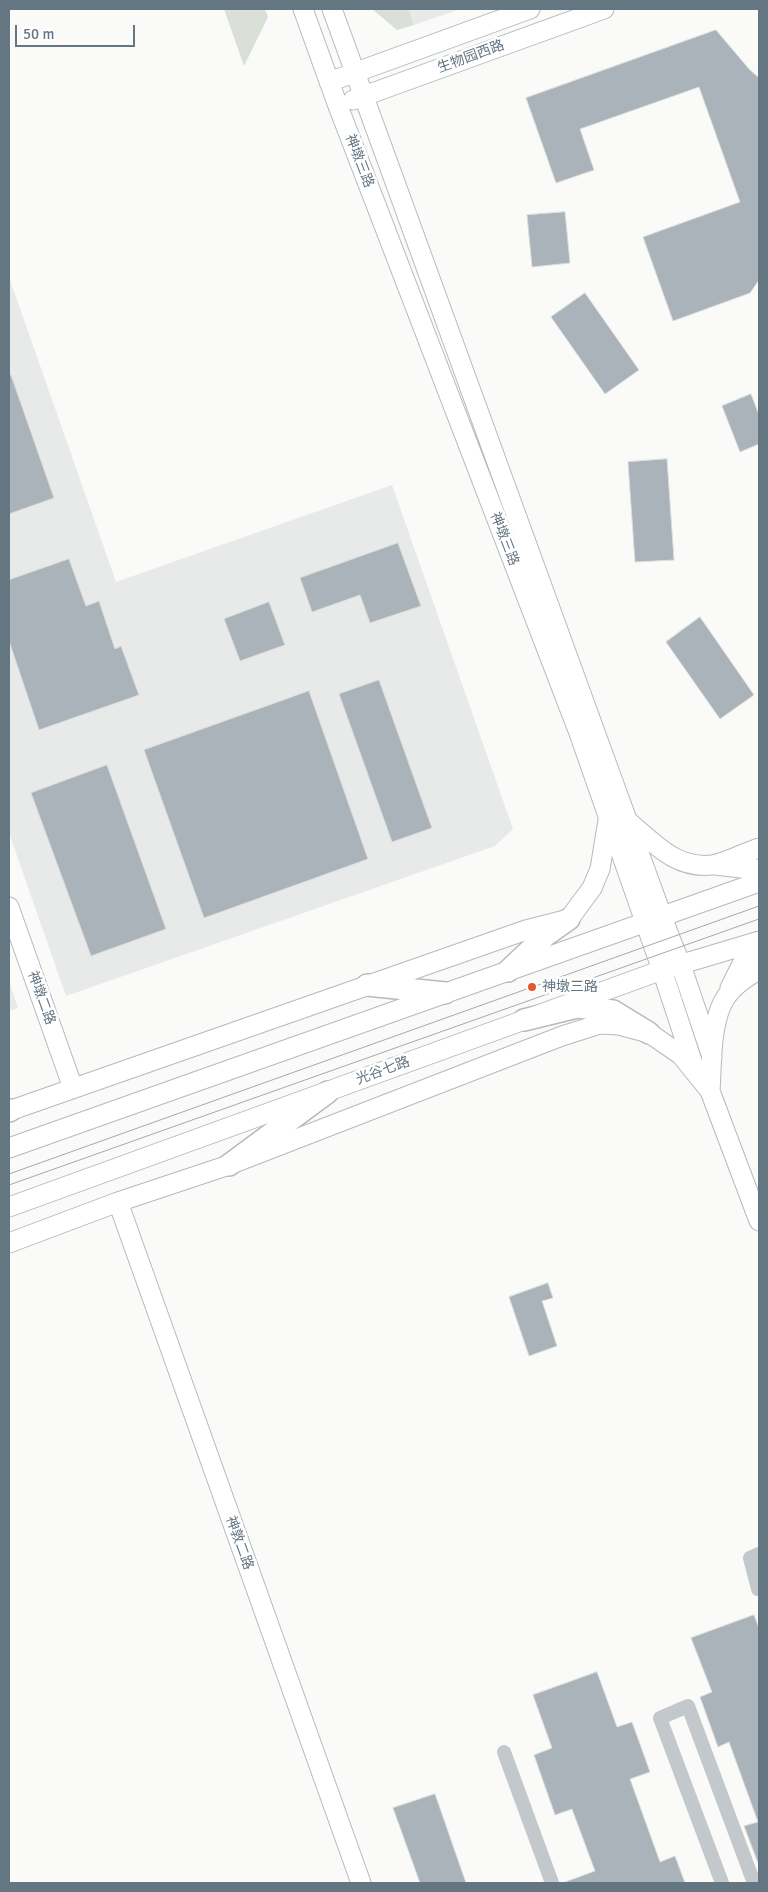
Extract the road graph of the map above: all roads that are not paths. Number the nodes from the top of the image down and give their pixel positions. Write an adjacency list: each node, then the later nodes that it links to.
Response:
1 (303, 9): 6 (street, 神墩三路)
2 (332, 9): 5 (street, 神墩三路)
3 (530, 9): 5 (street, 生物园西路)
4 (604, 9): 7 (street, 生物园西路)
5 (355, 73): 6 (street, 生物园西路); 7 (street, 神墩三路)
6 (329, 82): 8 (street, 神墩三路)
7 (364, 96): 8 (street, 生物园西路); 10 (street, 神墩三路)
8 (338, 106): 9 (street, 神墩三路)
9 (608, 819): 17 (street); 18 (street, 神墩三路)
10 (628, 822): 12 (street); 16 (street, 神墩三路)
11 (759, 848): 12 (street)
12 (712, 865): 13 (street)
13 (759, 868)
14 (759, 882): 16 (street)
15 (9, 907): 32 (street, 神墩二路)
16 (662, 916): 18 (street); 21 (street, 神墩三路)
17 (569, 919): 22 (main road); 25 (street)
18 (644, 923): 22 (street); 23 (street, 神墩三路)
19 (759, 941): 21 (street, 光谷七路)
20 (759, 947): 27 (street)
21 (681, 964): 23 (street, 光谷七路); 30 (street, 神墩三路)
22 (508, 970): 26 (street)
23 (662, 970): 28 (street, 光谷七路); 31 (street, 神墩三路)
24 (759, 970): 27 (street)
25 (367, 985): 26 (main road); 32 (street)
26 (445, 993): 36 (street)
27 (726, 996): 30 (street)
28 (524, 1020): 29 (main road); 34 (street, 光谷七路)
29 (649, 1034): 31 (street); 37 (street)
30 (712, 1057): 33 (street)
31 (696, 1073): 33 (street)
32 (73, 1088): 35 (street)
33 (710, 1091): 40 (street)
34 (328, 1092): 37 (main road); 39 (street, 光谷七路)
35 (10, 1111)
36 (9, 1148)
37 (229, 1165): 38 (street)
38 (118, 1202): 41 (street); 45 (street, 神敦二路)
39 (9, 1207)
40 (759, 1221)
41 (9, 1243)
42 (759, 1554): 43 (street)
43 (759, 1589)
44 (504, 1752): 46 (street)
45 (361, 1883)
46 (552, 1883)
47 (722, 1883): 48 (street)
48 (754, 1883)

